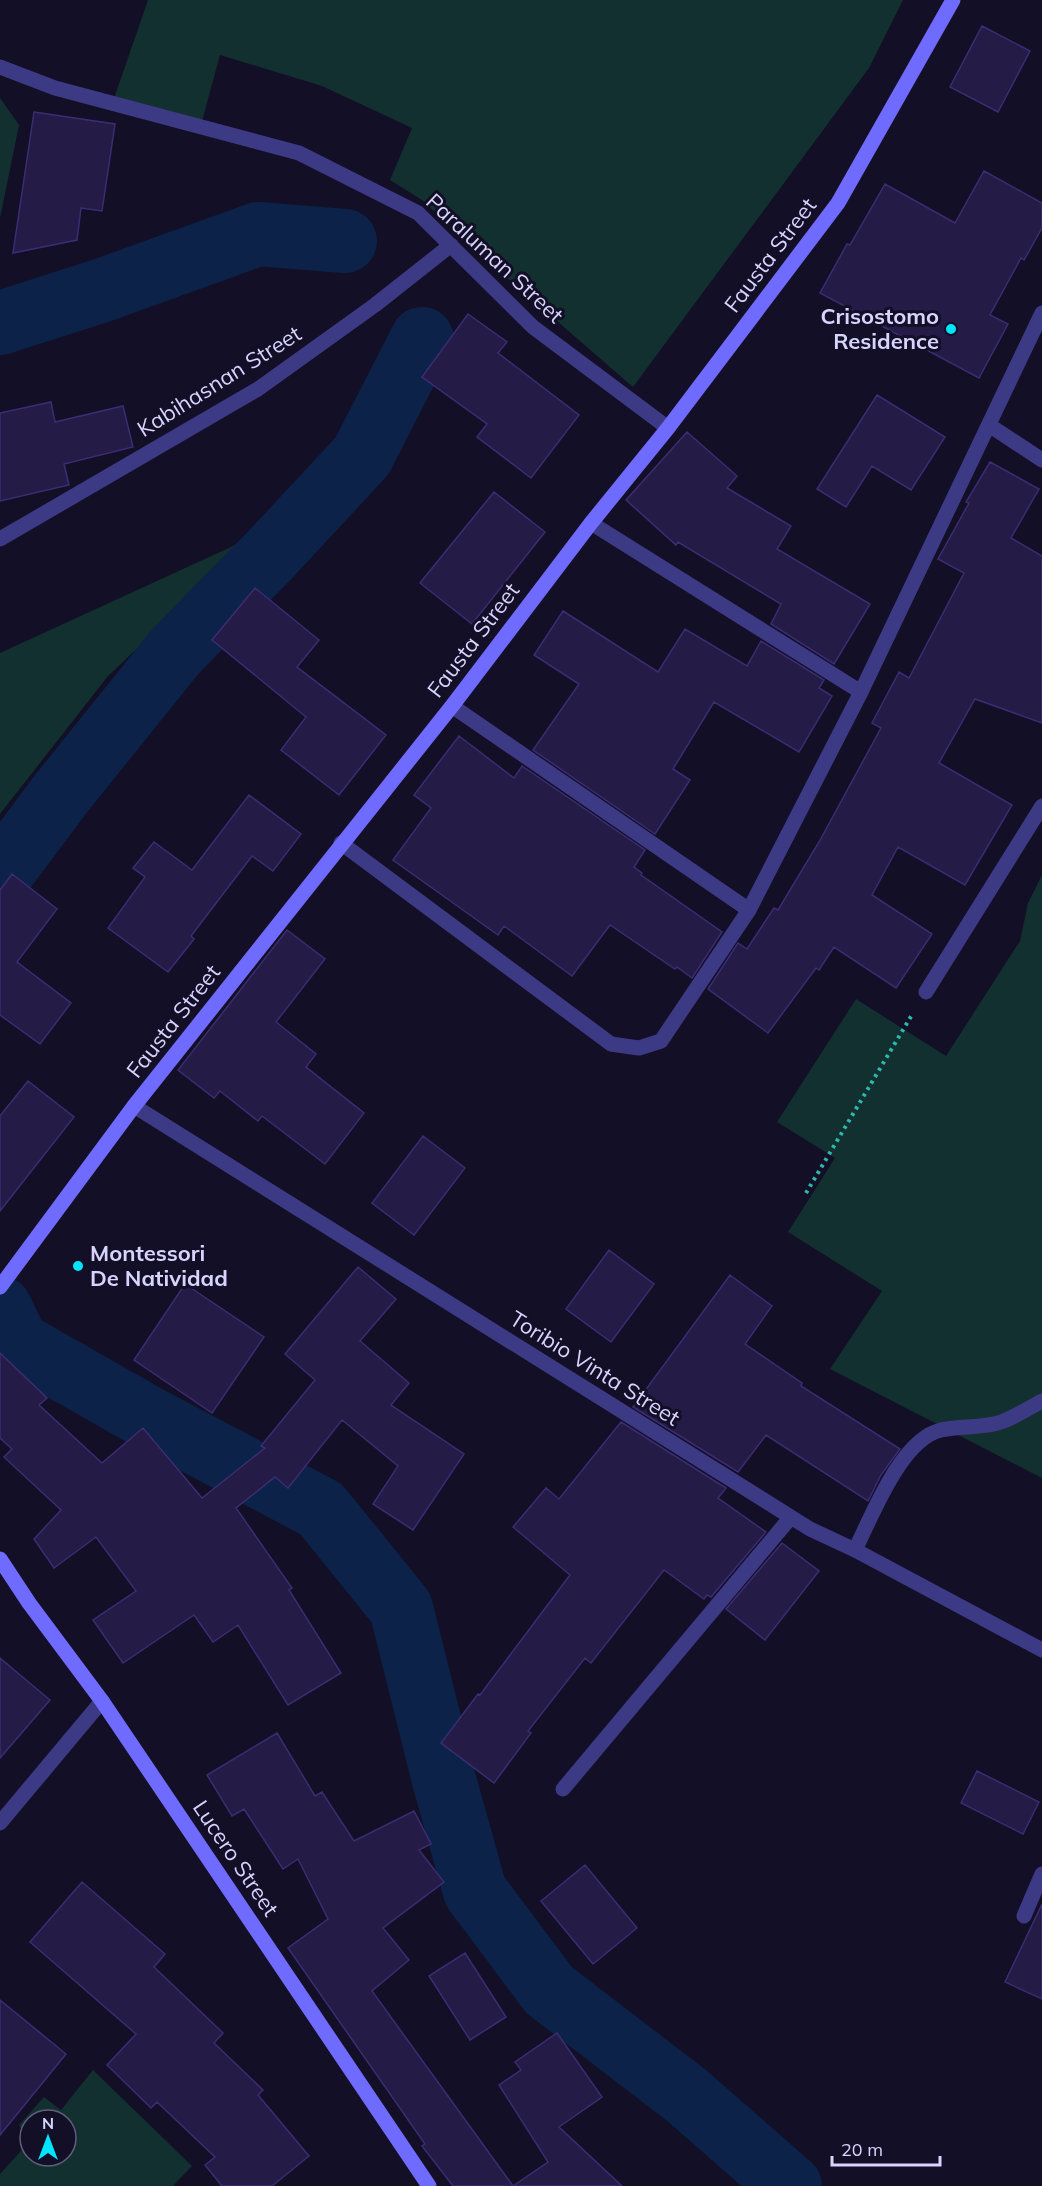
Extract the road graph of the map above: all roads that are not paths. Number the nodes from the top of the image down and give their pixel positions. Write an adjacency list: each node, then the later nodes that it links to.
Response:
1 (952, 0): 6 (street, Fausta Street)
2 (0, 67): 3 (street, Paraluman Street)
3 (450, 245): 6 (street, Paraluman Street); 9 (street, Kabihasnan Street)
4 (1042, 313): 5 (street)
5 (989, 425): 7 (street); 10 (street)
6 (668, 428): 8 (street, Fausta Street)
7 (1042, 460)
8 (591, 523): 10 (street); 11 (street, Fausta Street)
9 (0, 538)
10 (861, 692): 14 (street)
11 (452, 706): 13 (street, Fausta Street); 14 (street)
12 (1042, 806): 15 (street)
13 (341, 843): 14 (street); 16 (street, Fausta Street)
14 (749, 910)
15 (926, 992)
16 (134, 1106): 17 (street, Fausta Street); 19 (street, Toribio Vinta Street)
17 (0, 1287)
18 (1042, 1401): 20 (street)
19 (791, 1517): 20 (street, Toribio Vinta Street); 24 (street)
20 (855, 1550): 22 (street, Toribio Vinta Street)
21 (0, 1559): 23 (street, Lucero Street)
22 (1042, 1650)
23 (102, 1701): 25 (street); 28 (street, Lucero Street)
24 (563, 1789)
25 (0, 1823)
26 (1042, 1874): 27 (street)
27 (1024, 1916)
28 (429, 2186)

